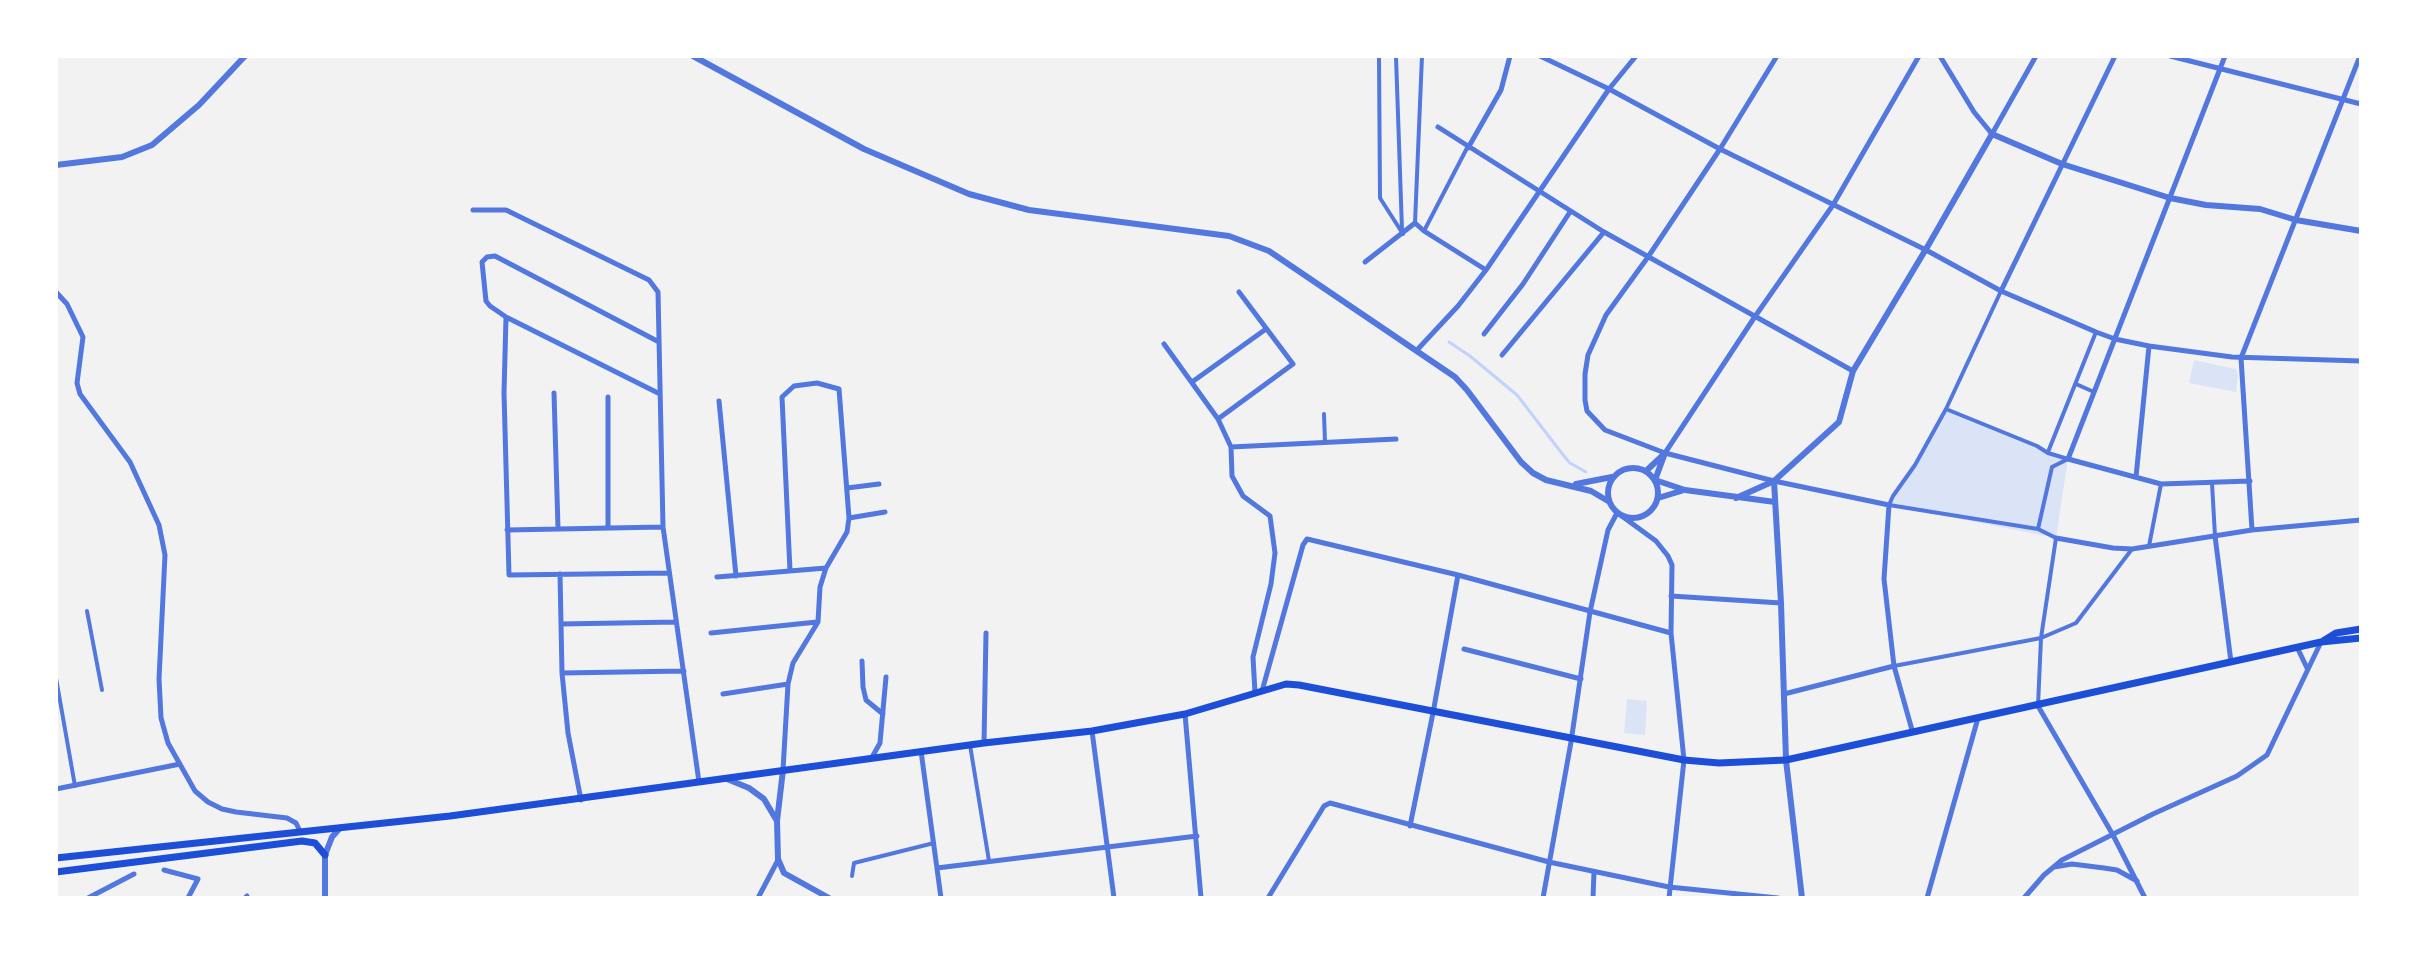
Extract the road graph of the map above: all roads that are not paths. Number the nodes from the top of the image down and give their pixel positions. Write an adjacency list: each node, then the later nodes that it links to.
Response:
1 (245, 56): 26 (street)
2 (693, 56): 54 (street)
3 (1422, 56): 33 (street)
4 (1510, 56): 23 (street)
5 (1540, 56): 18 (street)
6 (1636, 56): 18 (street)
7 (1777, 56): 24 (street)
8 (1919, 56): 29 (street)
9 (1940, 56): 22 (street)
10 (2036, 56): 22 (street)
11 (2115, 56): 25 (street)
12 (2170, 56): 17 (street)
13 (2225, 56): 17 (street)
14 (2360, 56): 19 (street)
15 (1396, 57): 37 (street)
16 (1379, 58): 37 (street)
17 (2220, 68): 19 (street); 28 (street)
18 (1609, 89): 24 (street); 27 (street)
19 (2343, 100): 20 (street); 32 (street)
20 (2361, 104)
21 (1438, 127): 23 (street)
22 (1992, 134): 25 (street); 38 (street)
23 (1468, 148): 27 (street); 34 (street)
24 (1720, 149): 29 (street); 39 (street)
25 (2062, 164): 28 (street); 42 (street)
26 (56, 165)
27 (1540, 192): 31 (street); 41 (street)
28 (2170, 198): 32 (street); 50 (street)
29 (1833, 205): 38 (street); 46 (street)
30 (473, 210): 51 (street)
31 (1570, 212): 36 (street); 49 (street)
32 (2296, 220): 35 (street); 56 (street)
33 (1415, 223): 34 (street); 37 (street)
34 (1424, 231): 41 (street)
35 (2361, 231)
36 (1604, 232): 39 (street); 55 (street)
37 (1403, 234): 40 (street)
38 (1926, 250): 42 (street); 58 (street)
39 (1648, 257): 46 (street); 72 (street)
40 (1365, 262)
41 (1486, 270): 54 (street)
42 (2001, 291): 48 (street); 66 (street)
43 (56, 292): 160 (street)
44 (1239, 292): 47 (street)
45 (506, 317): 51 (street); 63 (street); 100 (street)
46 (1754, 318): 58 (street); 72 (street)
47 (1266, 329): 59 (street); 68 (street)
48 (2096, 332): 50 (street); 60 (street)
49 (1484, 334)
50 (2115, 339): 53 (street); 61 (street)
51 (659, 342): 63 (street)
52 (1164, 344): 59 (street)
53 (2149, 346): 56 (street); 77 (street)
54 (1417, 350): 83 (street)
55 (1502, 355)
56 (2241, 358): 57 (street); 80 (street)
57 (2361, 361)
58 (1853, 371): 79 (street)
59 (1192, 382): 68 (street)
60 (2076, 384): 61 (street); 73 (street)
61 (2094, 392): 74 (street)
62 (554, 393): 98 (street)
63 (660, 394): 97 (street)
64 (608, 397): 96 (street)
65 (719, 401): 111 (street)
66 (1946, 409): 73 (street); 91 (street)
67 (1324, 414): 70 (street)
68 (1218, 419): 71 (street)
69 (1396, 439): 70 (street)
70 (1325, 442): 71 (street)
71 (1231, 447): 135 (street)
72 (1665, 453): 75 (street); 78 (street); 79 (street)
73 (2048, 453): 74 (street)
74 (2068, 459): 77 (street); 99 (street)
75 (1646, 471): 76 (street); 78 (street)
76 (1612, 477): 83 (street); 89 (street)
77 (2136, 477): 84 (street)
78 (1655, 480): 86 (street); 87 (street)
79 (1774, 481): 88 (street); 90 (street); 91 (street)
80 (2250, 481): 81 (street); 101 (street)
81 (2212, 482): 84 (street); 102 (street)
82 (879, 484): 85 (street)
83 (1569, 484): 89 (street)
84 (2161, 484): 104 (street)
85 (847, 488): 94 (street); 107 (street)
86 (1685, 490): 87 (street); 88 (street)
87 (1658, 498): 93 (street)
88 (1736, 498): 90 (street)
89 (1608, 501): 93 (street)
90 (1775, 502): 114 (street)
91 (1889, 505): 99 (street); 131 (street)
92 (885, 512): 94 (street)
93 (1618, 513): 113 (street); 116 (street)
94 (849, 518): 106 (street)
95 (2361, 520): 101 (street)
96 (608, 527): 97 (street); 98 (street)
97 (663, 527): 108 (street)
98 (558, 528): 100 (street)
99 (2038, 529): 103 (street)
100 (507, 530): 109 (street)
101 (2252, 530): 102 (street)
102 (2215, 536): 104 (street); 130 (street)
103 (2056, 538): 105 (street); 124 (street)
104 (2149, 546): 105 (street)
105 (2132, 549): 124 (street)
106 (826, 568): 107 (street); 118 (street)
107 (790, 571): 111 (street)
108 (668, 573): 109 (street); 117 (street)
109 (560, 574): 119 (street)
110 (1458, 575): 116 (street); 140 (street); 145 (street)
111 (736, 576): 112 (street)
112 (717, 577)
113 (1671, 596): 114 (street); 123 (street)
114 (1781, 603): 143 (street)
115 (87, 611): 141 (street)
116 (1590, 612): 123 (street); 138 (street)
117 (677, 622): 119 (street); 133 (street)
118 (818, 622): 121 (street); 139 (street)
119 (561, 624): 134 (street)
120 (2361, 629): 126 (main road)
121 (711, 633)
122 (986, 633): 153 (street)
123 (1671, 633): 158 (street)
124 (2041, 638): 131 (street); 144 (street)
125 (2361, 638): 126 (main road)
126 (2321, 642): 127 (main road); 132 (street)
127 (2297, 647): 130 (main road); 132 (street)
128 (1464, 649): 138 (street)
129 (862, 661): 146 (street)
130 (2231, 663): 144 (main road)
131 (1894, 666): 143 (street); 149 (street)
132 (2307, 669): 171 (street)
133 (684, 671): 134 (street); 163 (street)
134 (562, 673): 166 (street)
135 (1253, 676): 140 (street); 140 (street)
136 (886, 677): 146 (street)
137 (56, 678): 164 (street)
138 (1581, 679): 151 (street)
139 (788, 684): 142 (street); 161 (street)
140 (1260, 689): 145 (main road); 147 (main road)
141 (102, 690)
142 (723, 694)
143 (1783, 694): 159 (street)
144 (2038, 706): 148 (main road); 171 (street)
145 (1433, 713): 151 (main road); 168 (street)
146 (883, 714): 152 (street)
147 (1185, 714): 150 (main road); 172 (street)
148 (1978, 717): 149 (main road); 205 (street)
149 (1912, 730): 159 (main road)
150 (1092, 731): 153 (main road); 174 (street)
151 (1572, 739): 158 (main road); 179 (street)
152 (880, 743): 156 (street); 157 (street)
153 (984, 743): 154 (main road)
154 (970, 745): 155 (main road); 178 (street)
155 (921, 751): 156 (main road); 173 (street)
156 (885, 757): 157 (main road)
157 (871, 759): 161 (main road)
158 (1684, 760): 159 (main road); 190 (street)
159 (1786, 760): 204 (street)
160 (180, 764): 164 (street); 170 (street)
161 (783, 770): 162 (main road); 167 (street)
162 (726, 779): 163 (main road); 167 (street)
163 (699, 783): 166 (main road)
164 (75, 786): 165 (street)
165 (56, 789)
166 (581, 800): 169 (main road)
167 (777, 821): 177 (street)
168 (1410, 826): 179 (street); 199 (street)
169 (340, 828): 170 (main road); 175 (street)
170 (300, 831): 176 (main road)
171 (2113, 835): 180 (street); 189 (street)
172 (1197, 836): 174 (street); 198 (street)
173 (934, 843): 181 (street); 188 (street)
174 (1106, 846): 178 (street); 197 (street)
175 (325, 855): 183 (main road); 193 (street)
176 (56, 858)
177 (778, 859): 185 (street); 187 (street)
178 (989, 861): 181 (street)
179 (1549, 862): 184 (street); 200 (street)
180 (2053, 867): 189 (street); 206 (street)
181 (937, 868): 196 (street)
182 (164, 870): 192 (street)
183 (56, 872)
184 (1594, 872): 190 (street); 201 (street)
185 (784, 873): 187 (street); 195 (street)
186 (134, 874): 191 (street)
187 (771, 874): 194 (street)
188 (852, 876)
189 (2137, 881): 207 (street)
190 (1669, 887): 202 (street); 203 (street)
191 (88, 898)
192 (188, 898)
193 (325, 898)
194 (758, 898)
195 (829, 898)
196 (941, 898)
197 (1114, 898)
198 (1201, 898)
199 (1268, 898)
200 (1543, 898)
201 (1593, 898)
202 (1669, 898)
203 (1778, 898)
204 (1802, 898)
205 (1927, 898)
206 (2024, 898)
207 (2145, 898)

